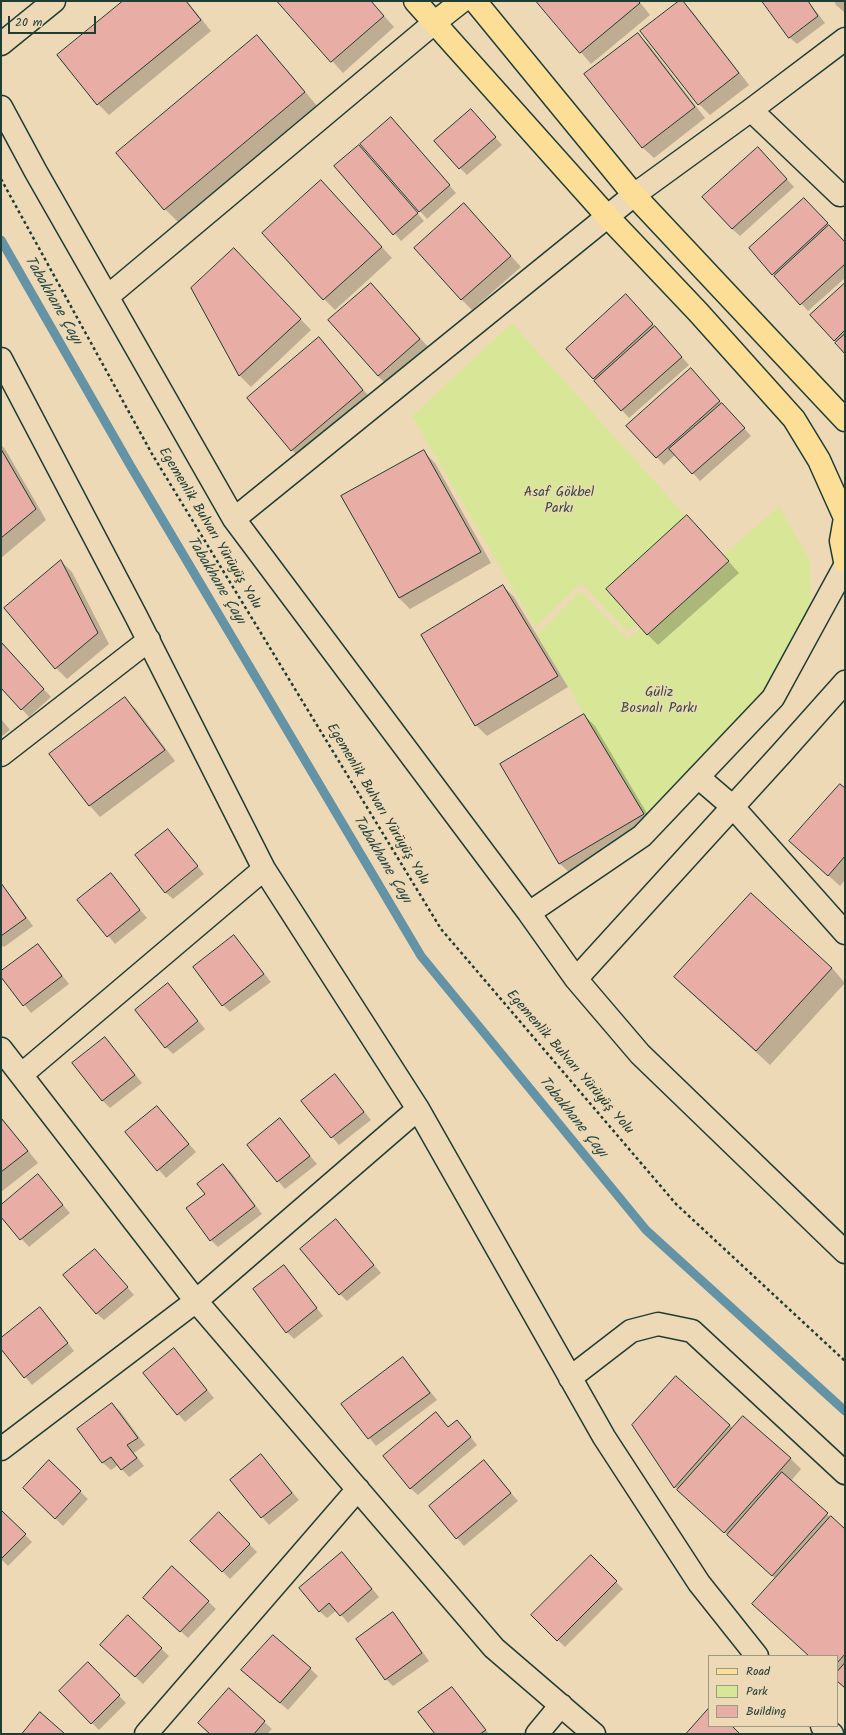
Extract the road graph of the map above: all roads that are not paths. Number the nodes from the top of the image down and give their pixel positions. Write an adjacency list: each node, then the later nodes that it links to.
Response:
1 (54, 1): 7 (street)
2 (415, 1): 5 (main road)
3 (462, 1): 5 (main road)
4 (475, 1): 11 (main road)
5 (434, 23): 12 (main road); 13 (street)
6 (845, 40): 9 (street)
7 (1, 44)
8 (1, 107): 13 (street)
9 (751, 110): 10 (street); 11 (street)
10 (845, 194)
11 (634, 195): 12 (street); 16 (main road)
12 (608, 216): 17 (main road); 18 (street)
13 (108, 297): 18 (street)
14 (1, 358): 15 (street)
15 (7, 384): 21 (street)
16 (845, 420)
17 (845, 518): 19 (main road)
18 (234, 519): 27 (street)
19 (845, 561)
20 (845, 566): 24 (street)
21 (149, 640): 23 (street); 26 (street)
22 (845, 682): 25 (street)
23 (1, 755)
24 (698, 777): 25 (street); 27 (street)
25 (733, 807): 28 (street); 29 (street)
26 (264, 869): 31 (street); 32 (street)
27 (529, 913): 29 (street)
28 (845, 933)
29 (576, 979): 33 (street)
30 (1, 1049): 31 (street)
31 (21, 1076): 34 (street)
32 (418, 1109): 34 (street); 35 (street)
33 (845, 1252)
34 (196, 1301): 36 (street); 38 (street)
35 (570, 1378): 37 (street); 39 (street)
36 (1, 1449)
37 (845, 1473)
38 (358, 1489): 40 (street); 42 (street)
39 (756, 1655)
40 (561, 1705): 43 (street); 44 (street)
41 (823, 1727): 45 (street)
42 (146, 1734)
43 (537, 1734)
44 (594, 1734)
45 (832, 1734)

